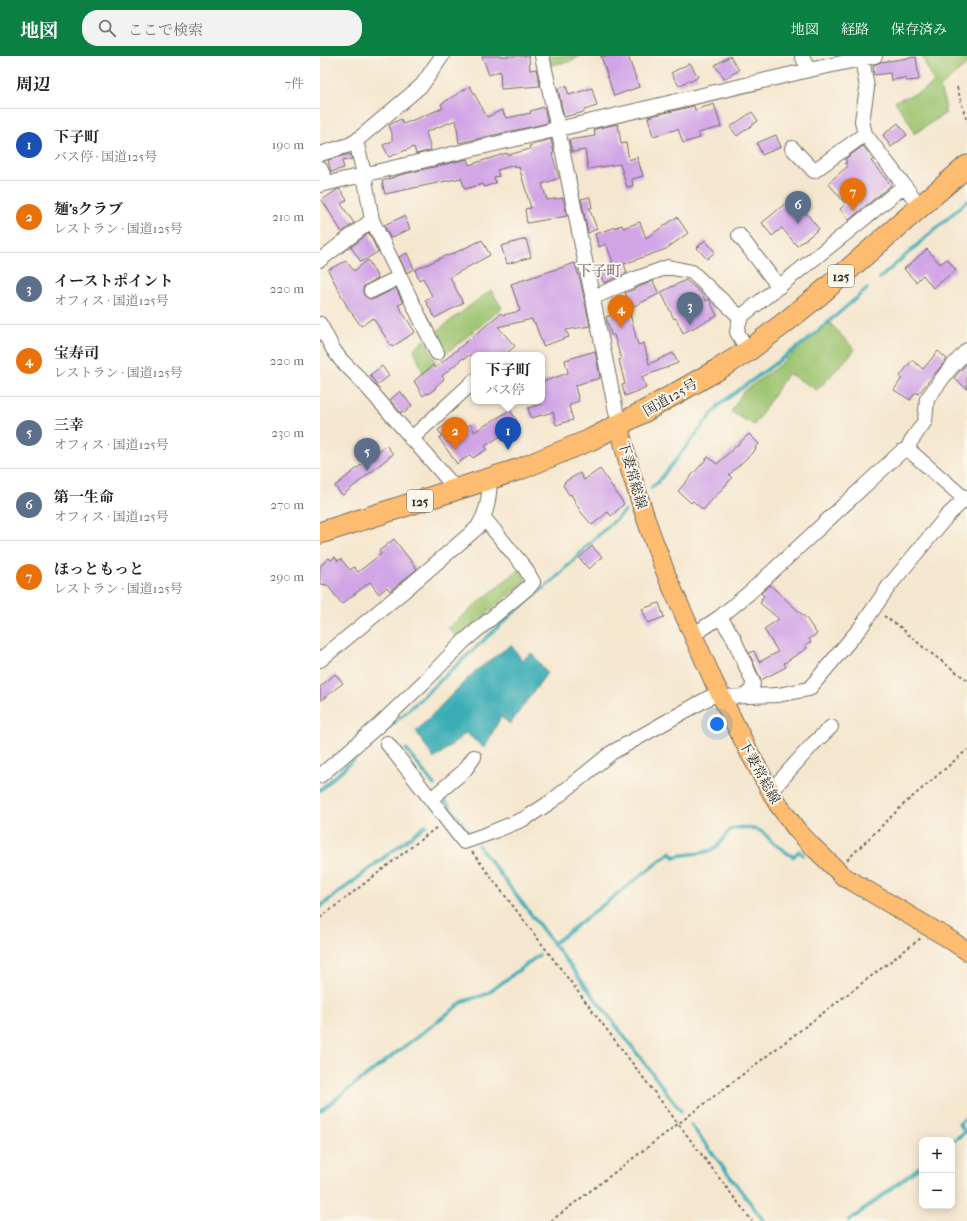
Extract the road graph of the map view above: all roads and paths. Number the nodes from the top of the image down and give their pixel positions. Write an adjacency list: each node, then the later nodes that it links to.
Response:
1 (442, 56): 10 (street)
2 (542, 56): 8 (street)
3 (802, 56): 5 (street)
4 (869, 57): 5 (street); 9 (street)
5 (808, 70): 8 (street)
6 (957, 87): 7 (path)
7 (967, 122)
8 (558, 129): 15 (street); 25 (street)
9 (865, 134): 11 (street); 17 (street)
10 (356, 141): 12 (street); 15 (street)
11 (792, 148)
12 (320, 154)
13 (967, 166): 18 (highway, 国道125号 / 125)
14 (320, 168): 16 (street)
15 (364, 174): 16 (street); 19 (street)
16 (323, 184)
17 (904, 186): 18 (street); 23 (street)
18 (920, 206): 29 (highway, 国道125号 / 125)
19 (372, 220): 21 (street); 22 (street)
20 (739, 235): 23 (street)
21 (320, 260)
22 (400, 277): 24 (street); 30 (street)
23 (779, 287): 26 (street)
24 (371, 291)
25 (592, 298): 26 (street); 32 (street)
26 (741, 318): 29 (street)
27 (320, 324): 33 (street)
28 (967, 350): 34 (street)
29 (748, 351): 32 (highway, 国道125号 / 125)
30 (437, 354)
31 (471, 384): 33 (street)
32 (619, 426): 35 (highway, 国道125号 / 125); 42 (main road, 下妻常総線)
33 (411, 439): 36 (street)
34 (907, 450): 37 (street); 41 (street)
35 (490, 479): 36 (highway, 国道125号 / 125); 38 (street)
36 (457, 490): 39 (highway, 国道125号 / 125)
37 (966, 498): 40 (street)
38 (484, 518): 43 (street); 51 (street)
39 (320, 533)
40 (873, 608): 44 (path); 46 (street)
41 (720, 617): 42 (street); 46 (street)
42 (693, 635): 45 (main road, 下妻常総線)
43 (320, 660)
44 (967, 680)
45 (720, 694): 46 (street); 52 (main road, 下妻常総線); 55 (street)
46 (744, 696)
47 (831, 727): 52 (street)
48 (387, 743): 53 (street)
49 (967, 750): 56 (path)
50 (474, 757): 53 (street)
51 (320, 776)
52 (770, 792): 56 (main road, 下妻常総線)
53 (431, 799): 54 (street)
54 (447, 819): 55 (street); 57 (path)
55 (464, 842): 60 (path)
56 (836, 870): 58 (main road, 下妻常総線)
57 (320, 918)
58 (933, 929): 59 (main road, 下妻常総線); 60 (path)
59 (967, 951)
60 (678, 1123): 61 (path); 62 (path)
61 (551, 1221)
62 (752, 1221)

